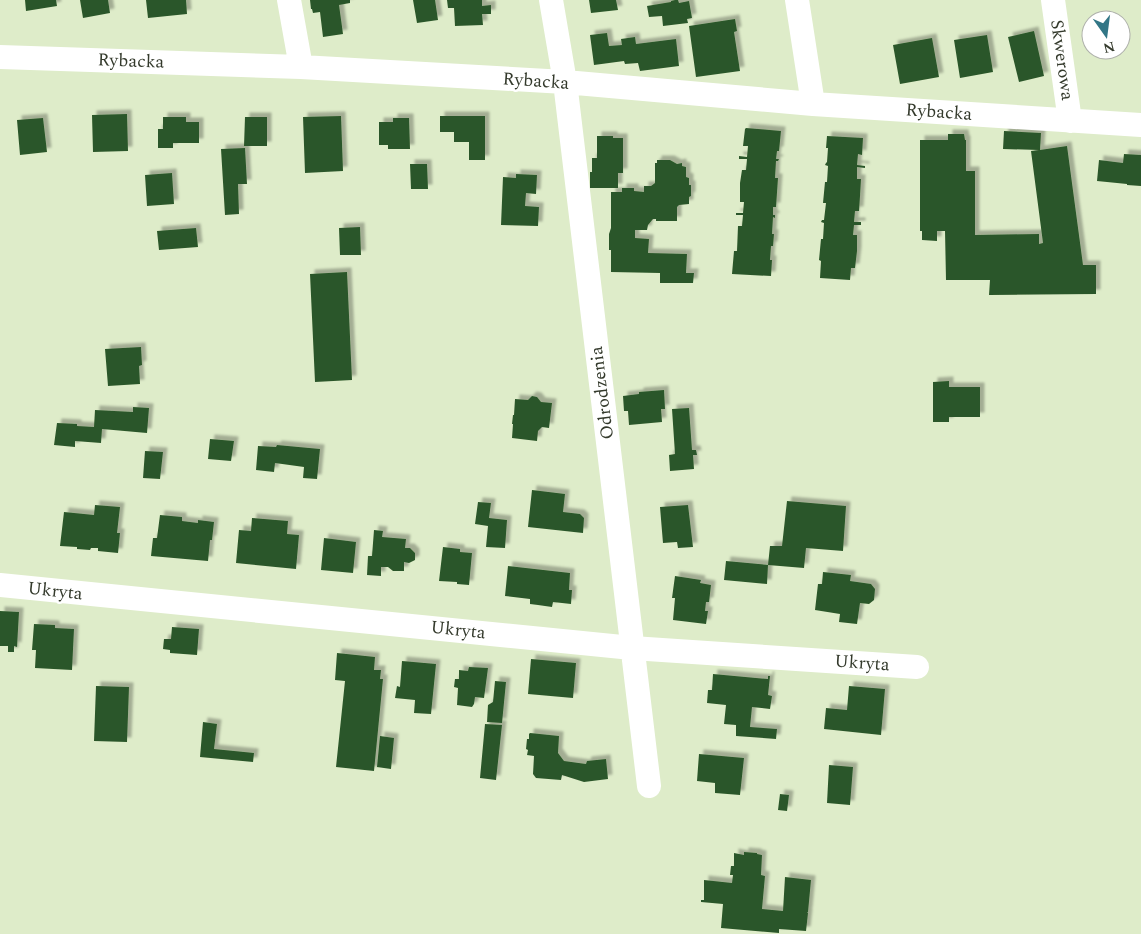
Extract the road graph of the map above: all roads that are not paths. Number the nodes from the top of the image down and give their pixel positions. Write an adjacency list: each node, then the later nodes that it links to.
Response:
1 (289, 0): 6 (street)
2 (551, 0): 7 (street, Odrodzenia)
3 (797, 0): 8 (street)
4 (1053, 0): 9 (street, Skwerowa)
5 (0, 57): 6 (street, Rybacka)
6 (301, 67): 7 (street, Rybacka)
7 (565, 82): 8 (street, Rybacka); 12 (street, Odrodzenia)
8 (813, 104): 9 (street, Rybacka)
9 (1070, 121): 10 (street, Rybacka)
10 (1141, 125)
11 (0, 585): 12 (street, Ukryta)
12 (632, 648): 13 (street, Ukryta); 14 (street, Odrodzenia)
13 (917, 667)
14 (649, 786)

